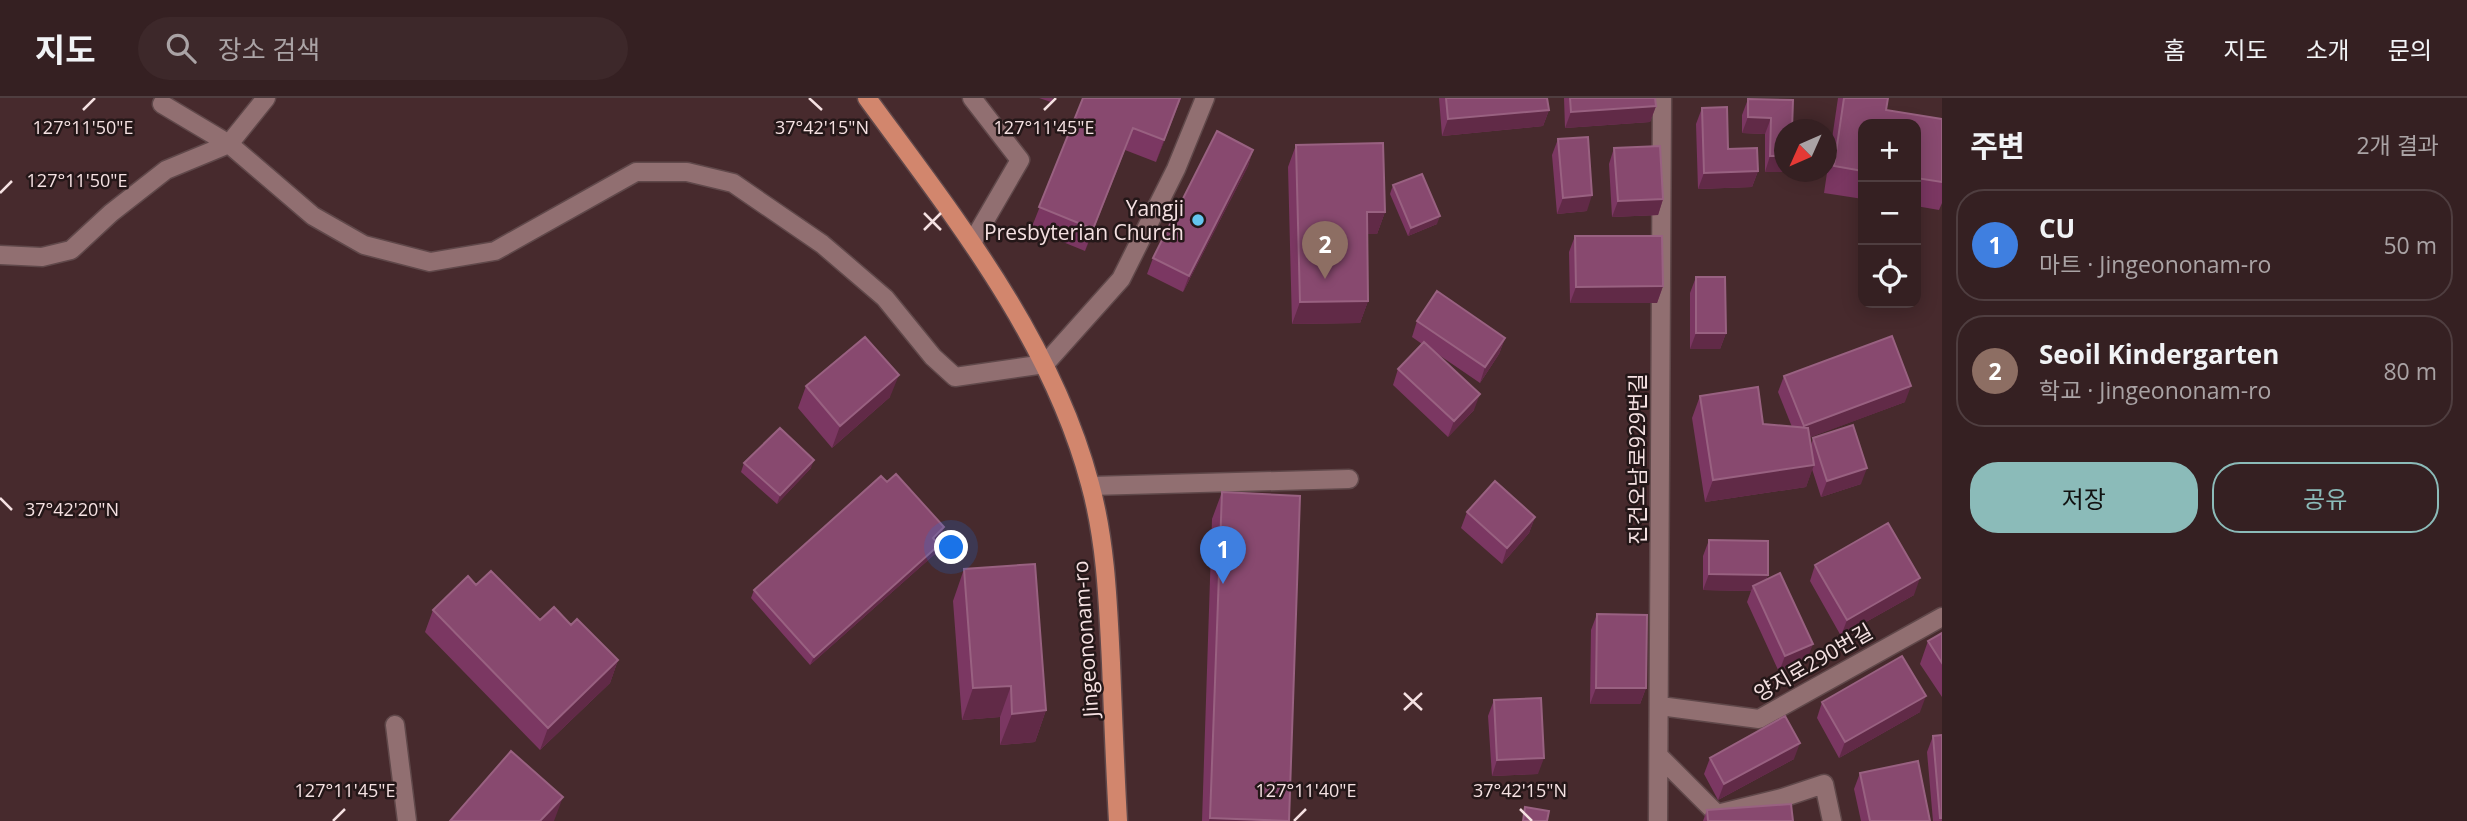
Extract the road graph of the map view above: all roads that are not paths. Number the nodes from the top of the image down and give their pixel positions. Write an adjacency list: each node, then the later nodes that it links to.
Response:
1 (266, 98): 7 (lane)
2 (867, 98): 8 (main road, Jingeononam-ro)
3 (972, 98): 8 (lane)
4 (1205, 98): 10 (lane)
5 (1662, 98): 14 (lane, 진건오남로929번길)
6 (162, 104): 7 (lane)
7 (229, 145): 9 (lane); 10 (lane)
8 (973, 241): 10 (main road, Jingeononam-ro)
9 (0, 254)
10 (1045, 364): 12 (main road, Jingeononam-ro)
11 (1349, 479): 12 (lane)
12 (1091, 486): 18 (main road, Jingeononam-ro)
13 (1942, 617): 14 (lane, 양지로290번길)
14 (1660, 706): 16 (lane, 진건오남로929번길)
15 (395, 725): 17 (lane)
16 (1660, 757): 19 (lane, 진건오남로929번길); 20 (lane)
17 (407, 821)
18 (1118, 821)
19 (1658, 821)
20 (1832, 821)

